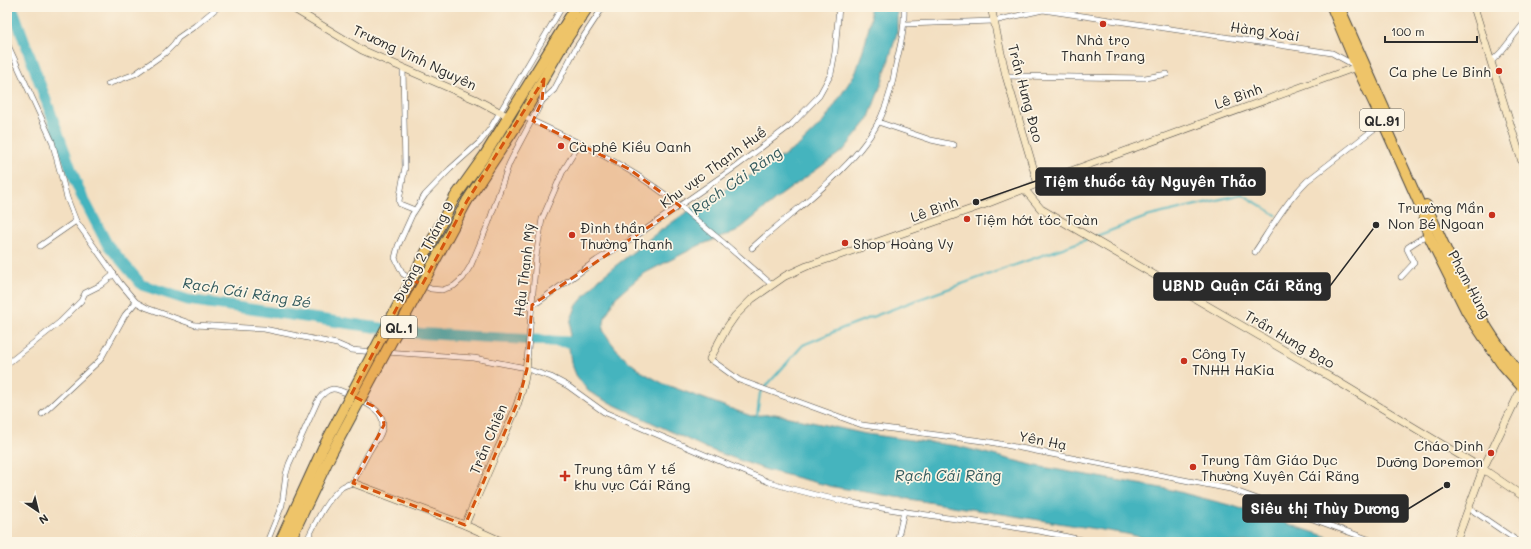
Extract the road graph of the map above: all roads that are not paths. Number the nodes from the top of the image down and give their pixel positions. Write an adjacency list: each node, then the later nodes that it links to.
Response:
1 (218, 7): 23 (street)
2 (291, 7): 19 (street, Trương Vĩnh Nguyên)
3 (562, 7): 25 (street)
4 (576, 7): 27 (highway, Đường 2 Tháng 9 / QL.1)
5 (588, 7): 22 (highway, Đường 2 Tháng 9 / QL.1)
6 (603, 7): 24 (street)
7 (839, 7): 48 (street, Khu vực Thạnh Huề)
8 (904, 7): 15 (street)
9 (991, 7): 13 (street, Trần Hưng Đạo)
10 (1332, 7): 18 (highway, Phạm Hùng / QL.91)
11 (1339, 7): 18 (highway, Phạm Hùng / QL.91)
12 (1474, 7): 17 (street)
13 (994, 21): 15 (street, Hàng Xoài); 18 (street, Hàng Xoài); 21 (street, Trần Hưng Đạo)
14 (1524, 23): 17 (street)
15 (905, 24): 29 (street)
16 (7, 43): 39 (street)
17 (1491, 62): 35 (street)
18 (1360, 65): 30 (highway, Phạm Hùng / QL.91); 36 (street, Lê Bình); 40 (highway, Phạm Hùng / QL.91)
19 (403, 68): 25 (street, Trương Vĩnh Nguyên); 38 (street)
20 (1167, 74): 21 (street)
21 (1006, 76): 36 (street, Trần Hưng Đạo)
22 (544, 80): 24 (street); 26 (highway, Đường 2 Tháng 9 / QL.1)
23 (108, 84)
24 (542, 101): 28 (street)
25 (499, 112): 27 (street, Trương Vĩnh Nguyên); 31 (street)
26 (522, 116): 28 (street); 57 (highway, Đường 2 Tháng 9 / QL.1, bridge)
27 (509, 117): 32 (highway, Đường 2 Tháng 9 / QL.1)
28 (533, 121): 33 (street); 38 (street)
29 (878, 122): 34 (street); 42 (street)
30 (1384, 122): 40 (highway, Phạm Hùng / QL.91); 43 (street)
31 (490, 129): 32 (street); 38 (street)
32 (493, 143): 57 (highway, Đường 2 Tháng 9 / QL.1, bridge)
33 (580, 143): 46 (street, bridge); 48 (street, Hậu Thạnh Mỹ)
34 (954, 145)
35 (1524, 165)
36 (1038, 184): 37 (street, Lê Bình)
37 (1025, 190): 46 (street, Lê Bình); 58 (street, Trần Hưng Đạo)
38 (416, 210)
39 (76, 221): 41 (street); 44 (street)
40 (1433, 232): 45 (street); 53 (highway, Phạm Hùng / QL.91)
41 (40, 246)
42 (752, 248)
43 (1255, 252)
44 (114, 274): 47 (street); 51 (street)
45 (1401, 277)
46 (771, 284): 50 (street, Lê Bình)
47 (136, 302): 52 (street); 56 (street)
48 (532, 306): 49 (street, Khu vực Thạnh Huề); 52 (street, Hậu Thạnh Mỹ)
49 (520, 309)
50 (710, 358): 71 (street, Yên Hạ)
51 (7, 364)
52 (527, 365): 61 (street); 63 (street, Trần Chiên)
53 (1523, 385): 54 (street)
54 (1517, 397): 55 (street); 58 (street)
55 (1524, 405)
56 (42, 414)
57 (327, 451): 65 (highway, Đường 2 Tháng 9 / QL.1); 66 (highway, Đường 2 Tháng 9 / QL.1)
58 (1483, 469): 60 (street, Trần Hưng Đạo); 62 (street)
59 (353, 483): 63 (street); 64 (street); 67 (street)
60 (1524, 497)
61 (904, 511): 69 (street); 70 (street)
62 (1468, 512): 72 (street); 73 (street)
63 (465, 525): 68 (street)
64 (267, 542)
65 (280, 542)
66 (289, 542)
67 (306, 542)
68 (502, 542)
69 (897, 542)
70 (1091, 542)
71 (1376, 542)
72 (1456, 542)
73 (1519, 542)

